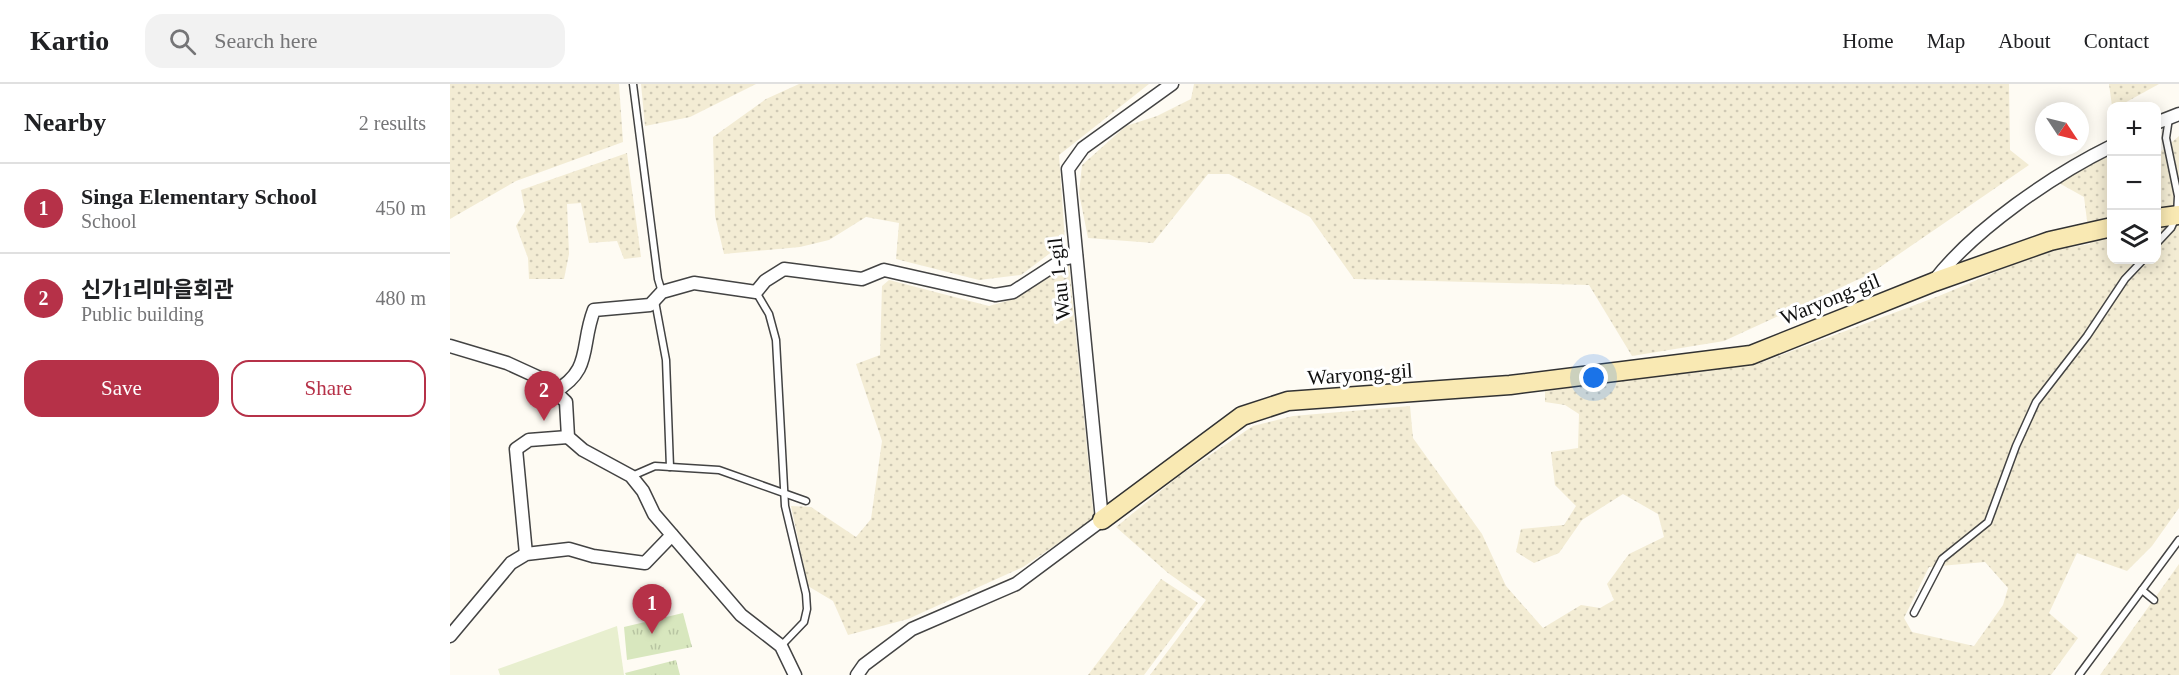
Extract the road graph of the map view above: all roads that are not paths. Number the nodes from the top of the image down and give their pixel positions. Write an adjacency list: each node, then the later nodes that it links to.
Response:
1 (633, 84): 13 (lane)
2 (1172, 84): 9 (street, Wau 1-gil)
3 (2174, 115): 5 (lane)
4 (2107, 149): 11 (street)
5 (2178, 215): 6 (street); 8 (lane)
6 (2161, 217)
7 (2107, 228): 11 (street, Waryong-gil)
8 (2161, 239)
9 (1076, 256): 12 (street); 21 (street, Wau 1-gil)
10 (2138, 264): 27 (lane)
11 (1934, 282): 21 (street, Waryong-gil)
12 (756, 292): 13 (street); 19 (lane)
13 (659, 296): 15 (street); 17 (lane)
14 (450, 346): 15 (street)
15 (554, 392): 16 (street)
16 (568, 437): 18 (street); 24 (street)
17 (670, 467): 18 (lane); 19 (lane)
18 (631, 476): 22 (street)
19 (784, 492): 20 (lane); 29 (lane)
20 (806, 501)
21 (1102, 520): 31 (street, Waryong-gil)
22 (672, 535): 24 (street); 29 (street)
23 (2179, 540): 25 (lane)
24 (526, 554): 28 (street)
25 (2142, 590): 26 (lane); 32 (lane)
26 (2154, 600)
27 (1914, 613)
28 (450, 636)
29 (781, 646): 30 (street)
30 (795, 675)
31 (857, 675)
32 (2079, 675)

